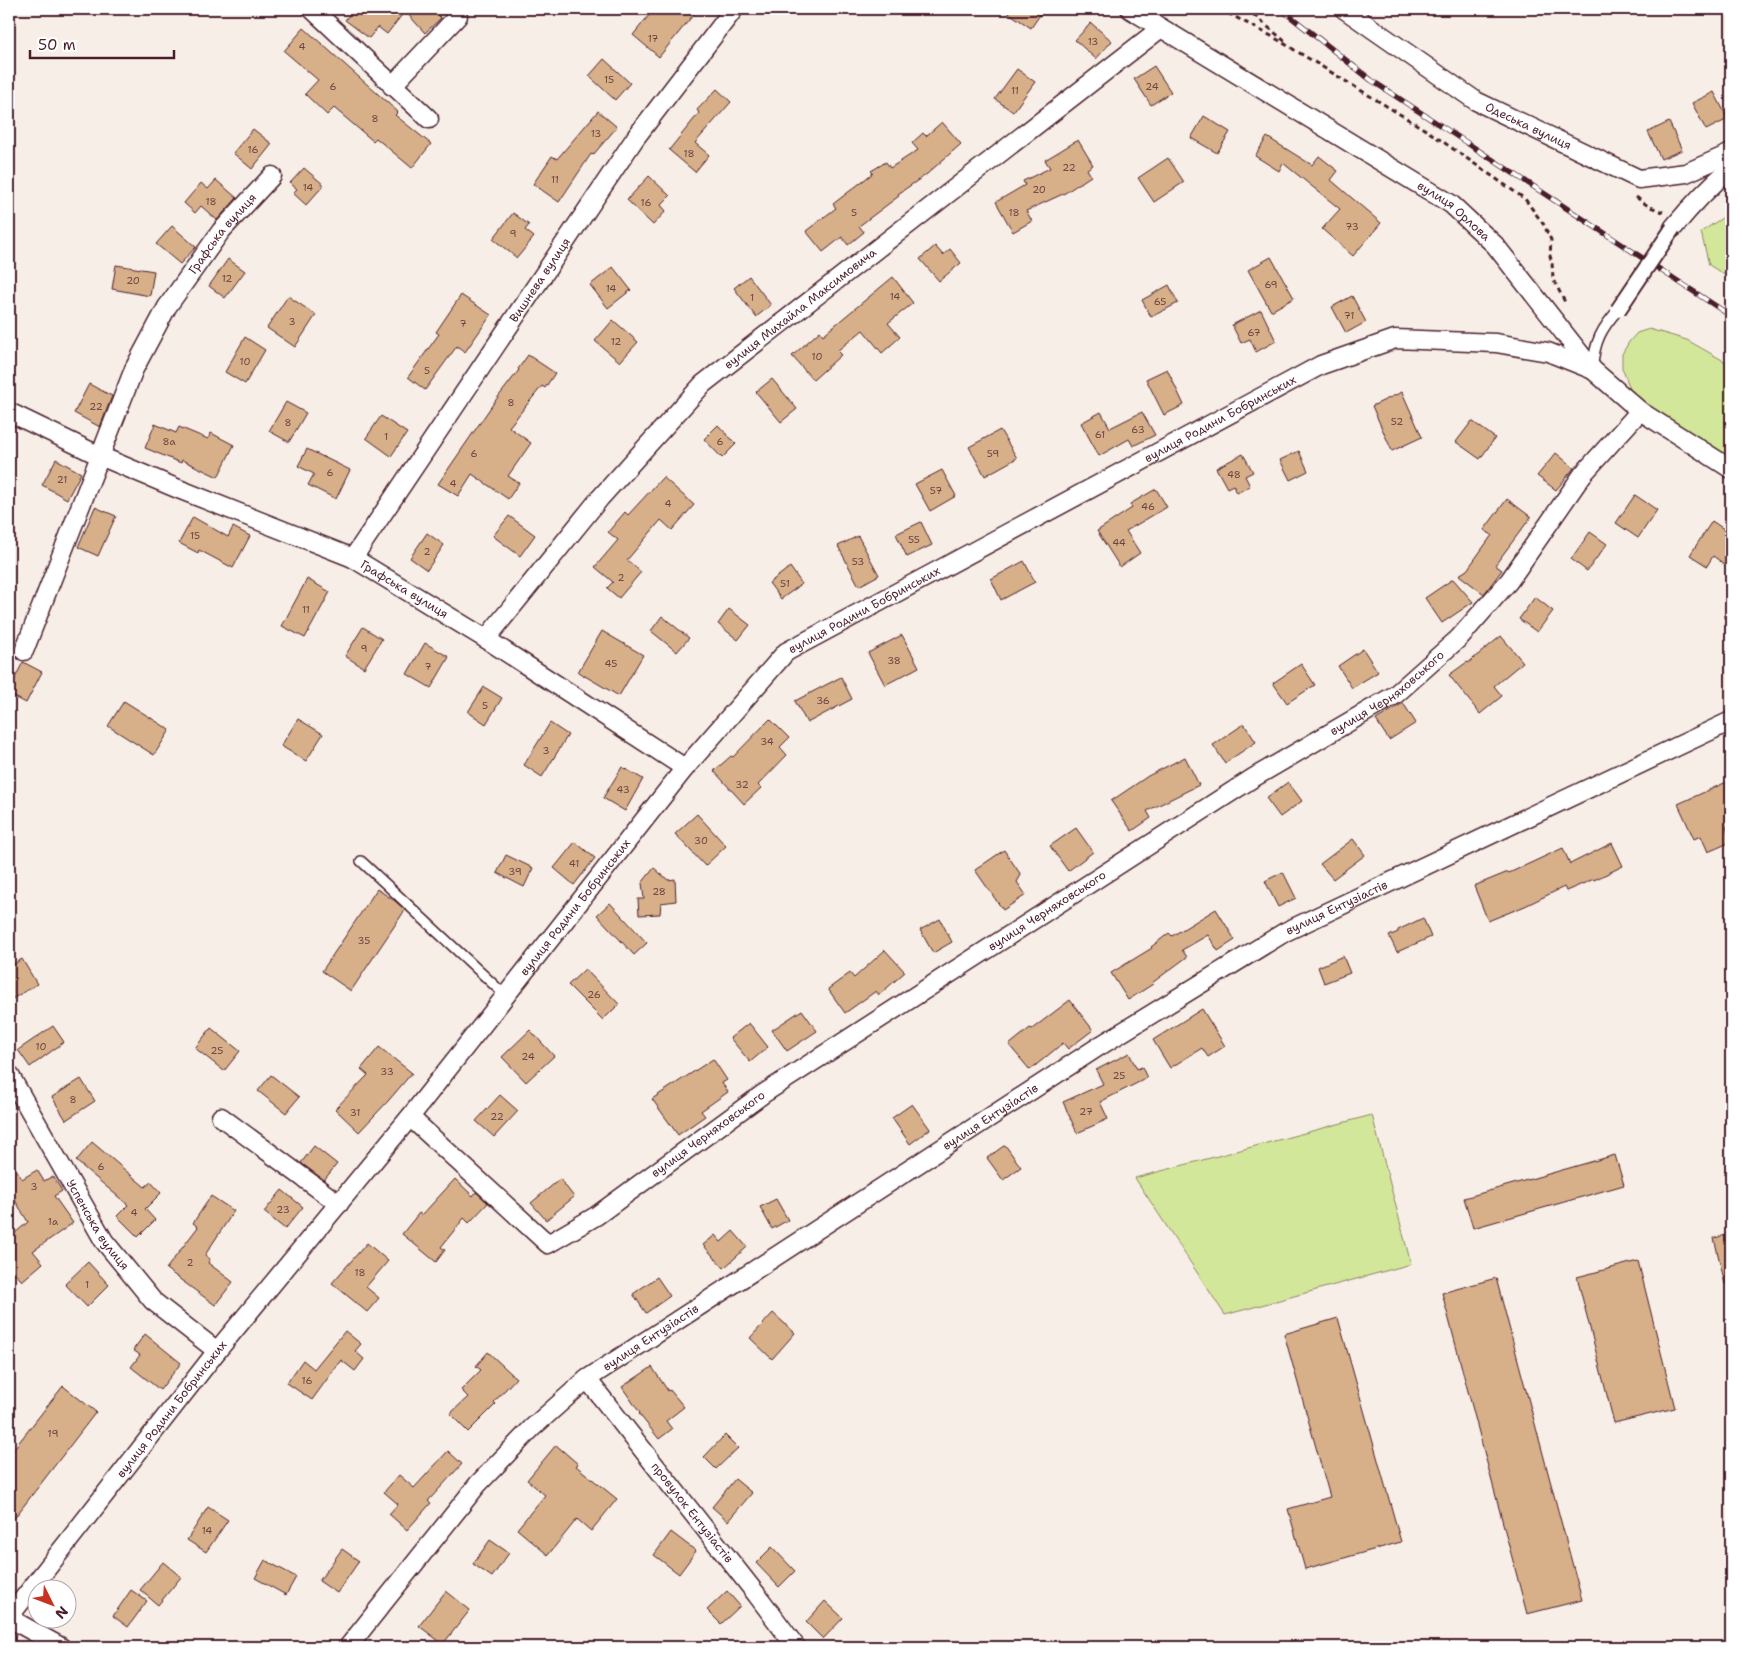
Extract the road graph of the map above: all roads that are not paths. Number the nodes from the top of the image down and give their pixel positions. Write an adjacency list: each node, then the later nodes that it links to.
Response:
1 (312, 9): 7 (street)
2 (734, 9): 19 (street, Вишнева вулиця)
3 (1130, 9): 6 (street, вулиця Орлова)
4 (1344, 9): 9 (street, Одеська вулиця)
5 (458, 16): 7 (street)
6 (1161, 28): 14 (street, вулиця Орлова); 20 (street, вулиця Михайла Максимовича)
7 (392, 86): 8 (street)
8 (429, 119)
9 (1731, 153)
10 (1731, 168): 12 (street)
11 (272, 176): 17 (street, Графська вулиця)
12 (1673, 228): 13 (street, bridge)
13 (1618, 310): 14 (lane)
14 (1593, 370): 15 (street, вулиця Орлова); 23 (street, вулиця Родини Бобринських)
15 (1640, 411): 18 (street, вулиця Орлова); 28 (street, вулиця Черняховського)
16 (9, 412): 17 (street, Графська вулиця)
17 (100, 456): 19 (street, Графська вулиця); 21 (street, Графська вулиця)
18 (1731, 469)
19 (353, 558): 20 (street, Графська вулиця)
20 (486, 638): 23 (street, Графська вулиця)
21 (24, 651)
22 (1731, 721): 31 (street, вулиця Ентузіастів)
23 (685, 768): 25 (street, вулиця Родини Бобринських)
24 (361, 861): 25 (lane)
25 (506, 996): 28 (street, вулиця Родини Бобринських)
26 (9, 1074): 30 (street, Успенська вулиця)
27 (221, 1117): 29 (street)
28 (410, 1117): 29 (street, вулиця Родини Бобринських)
29 (339, 1204): 30 (street, вулиця Родини Бобринських)
30 (217, 1350): 32 (street, вулиця Родини Бобринських)
31 (587, 1379): 34 (street, вулиця Ентузіастів); 35 (street, провулок Ентузіастів)
32 (9, 1618): 33 (street)
33 (62, 1647)
34 (348, 1647)
35 (796, 1647)

